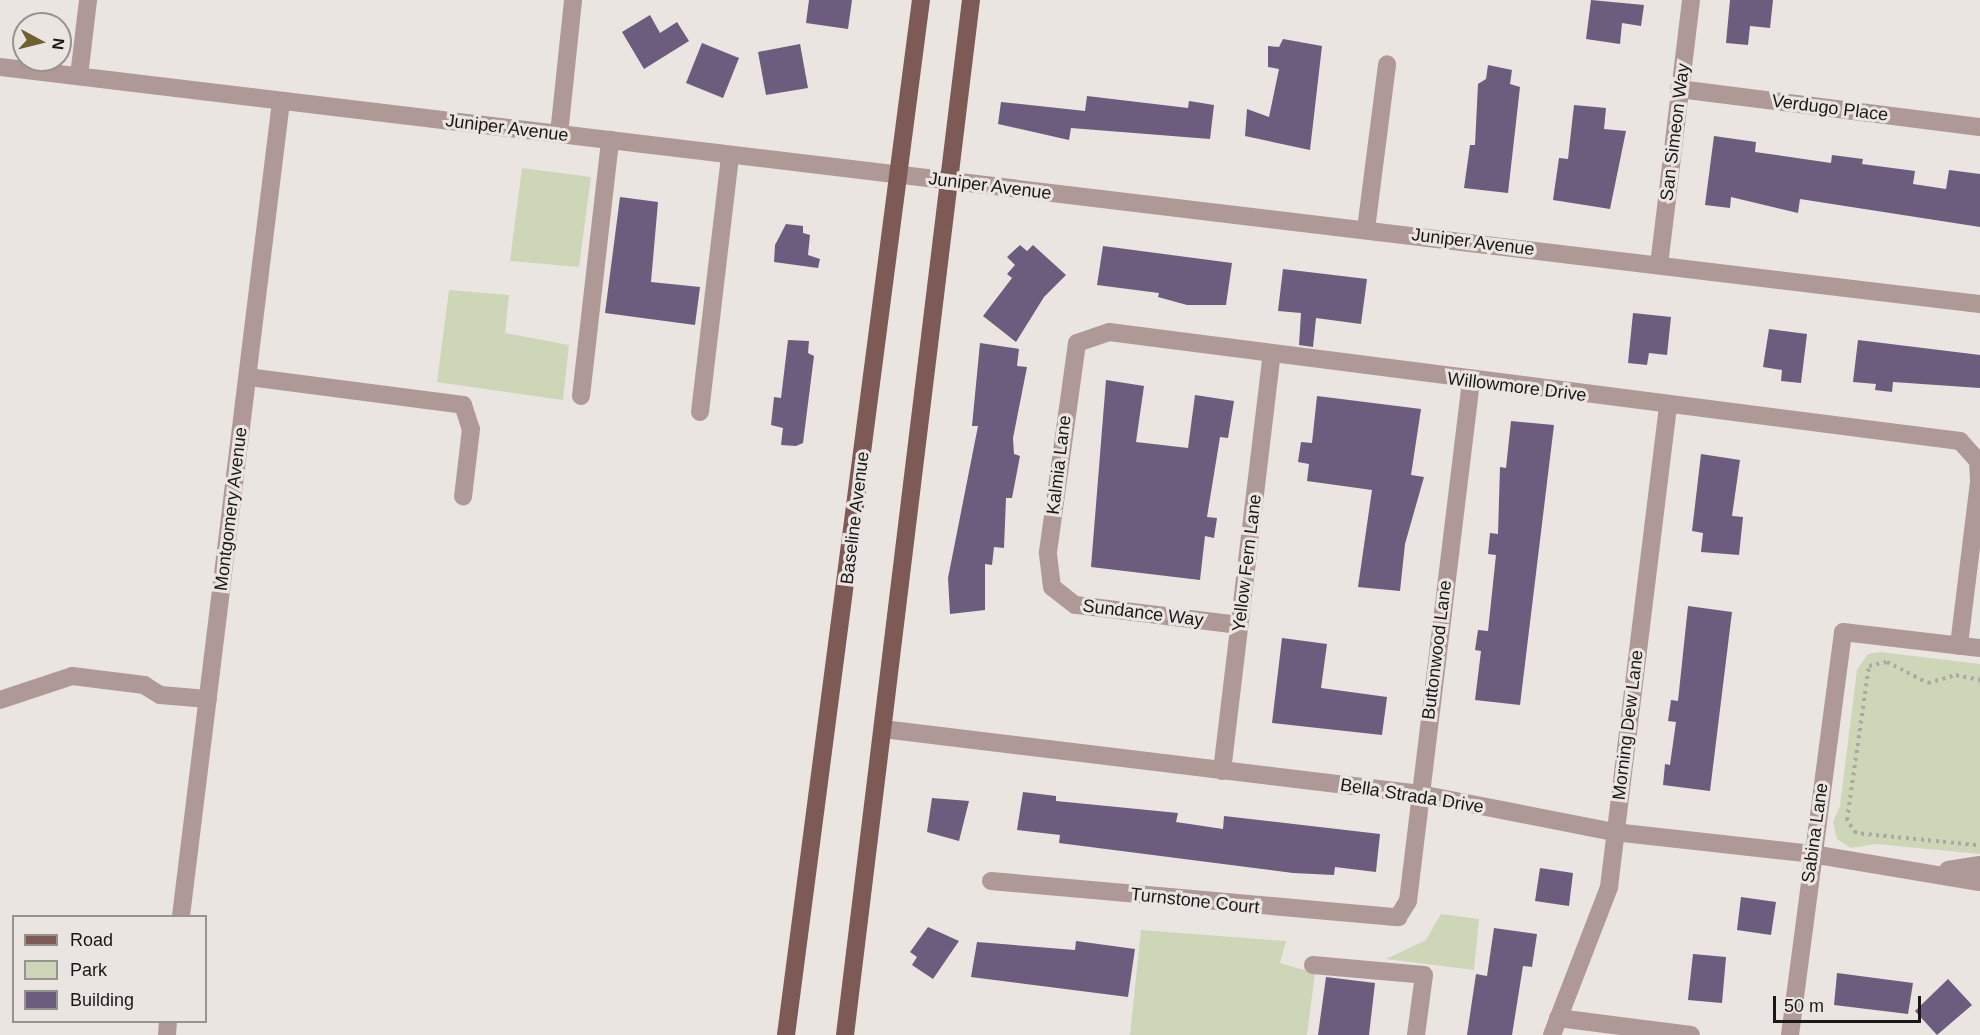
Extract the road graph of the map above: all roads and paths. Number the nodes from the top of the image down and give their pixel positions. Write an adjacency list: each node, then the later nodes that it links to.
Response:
1 (88, 0): 8 (street)
2 (573, 0): 12 (street)
3 (921, 0): 15 (main road, Baseline Avenue)
4 (971, 0): 16 (main road)
5 (1691, 0): 9 (street, San Simeon Way)
6 (1387, 64): 17 (street)
7 (0, 67): 8 (street, Juniper Avenue)
8 (79, 76): 10 (street, Juniper Avenue)
9 (1679, 89): 11 (street, Verdugo Place); 18 (street, San Simeon Way)
10 (281, 100): 12 (street, Juniper Avenue); 22 (street, Montgomery Avenue)
11 (1980, 127)
12 (559, 134): 13 (street, Juniper Avenue)
13 (610, 140): 14 (street, Juniper Avenue); 24 (street)
14 (730, 155): 15 (street, Juniper Avenue); 26 (street)
15 (898, 175): 16 (street, Juniper Avenue); 49 (main road, Baseline Avenue)
16 (950, 181): 17 (street, Juniper Avenue); 35 (main road)
17 (1366, 229): 18 (street, Juniper Avenue)
18 (1659, 265): 19 (street, Juniper Avenue)
19 (1980, 304)
20 (1077, 343): 21 (street, Willowmore Drive); 28 (street, Kalmia Lane)
21 (1272, 354): 23 (street, Willowmore Drive); 29 (street, Yellow Fern Lane)
22 (248, 376): 27 (street); 33 (street, Montgomery Avenue)
23 (1471, 381): 25 (street, Willowmore Drive); 37 (street, Buttonwood Lane)
24 (581, 396)
25 (1668, 405): 30 (street, Willowmore Drive); 38 (street, Morning Dew Lane)
26 (700, 412)
27 (463, 497)
28 (1052, 587): 29 (street, Sundance Way)
29 (1239, 625): 36 (street, Yellow Fern Lane)
30 (1959, 646): 31 (street); 40 (street, Sabina Lane)
31 (1980, 648)
32 (1980, 680): 39 (path)
33 (208, 699): 34 (street); 45 (street, Montgomery Avenue)
34 (0, 700)
35 (883, 729): 36 (street, Bella Strada Drive); 50 (main road)
36 (1222, 771): 37 (street, Bella Strada Drive)
37 (1420, 794): 38 (street, Bella Strada Drive); 46 (street, Buttonwood Lane)
38 (1614, 832): 40 (street, Bella Strada Drive); 48 (street, Morning Dew Lane)
39 (1980, 844)
40 (1812, 854): 42 (street, Bella Strada Drive); 53 (street, Sabina Lane)
41 (1980, 866): 42 (street, Bella Strada Drive)
42 (1940, 871): 44 (street, Bella Strada Drive)
43 (991, 881): 46 (street, Turnstone Court)
44 (1980, 882)
45 (181, 915)
46 (1398, 917)
47 (1313, 965): 51 (street)
48 (1555, 1026): 52 (street)
49 (786, 1035)
50 (845, 1035)
51 (1416, 1035)
52 (1691, 1035)
53 (1790, 1035)

